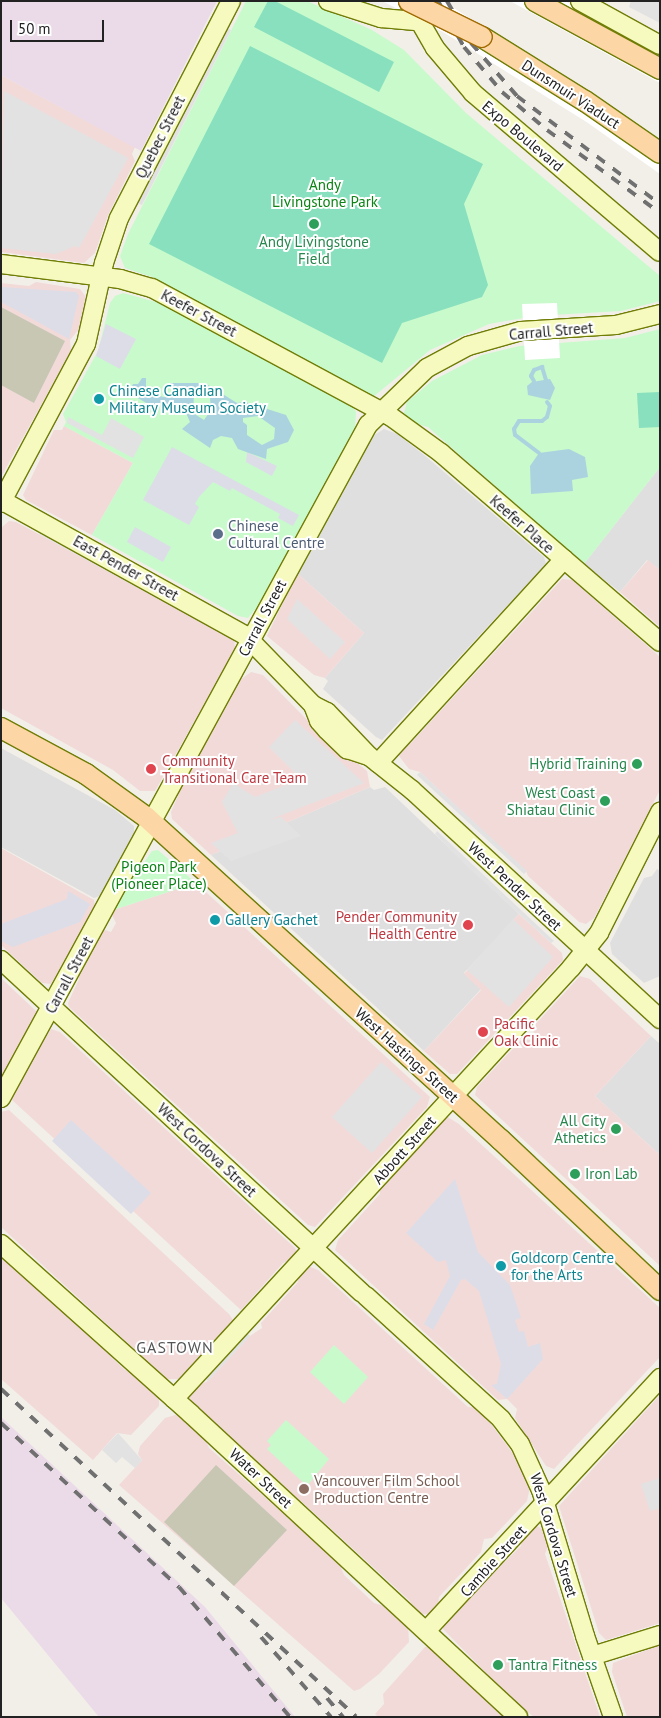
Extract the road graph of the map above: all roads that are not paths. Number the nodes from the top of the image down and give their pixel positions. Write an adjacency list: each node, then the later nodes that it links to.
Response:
1 (231, 1): 14 (street, Quebec Street)
2 (328, 1): 7 (street)
3 (409, 1): 7 (street, Expo Boulevard); 8 (main road, bridge)
4 (432, 1): 8 (main road, bridge)
5 (536, 1): 10 (main road)
6 (580, 1): 9 (street)
7 (418, 20): 12 (street, Expo Boulevard)
8 (482, 37): 11 (main road, Dunsmuir Viaduct)
9 (660, 45)
10 (660, 69)
11 (660, 153)
12 (660, 252)
13 (1, 264): 14 (street, Keefer Street)
14 (101, 277): 16 (street, Keefer Street); 17 (street, Quebec Street)
15 (660, 314): 16 (street, Carrall Street)
16 (380, 411): 18 (street, Keefer Place); 19 (street, Carrall Street)
17 (2, 501): 19 (street, East Pender Street)
18 (564, 559): 20 (street, Keefer Place); 22 (street)
19 (250, 640): 22 (street, West Pender Street); 24 (street, Carrall Street)
20 (660, 642)
21 (1, 728): 24 (main road, West Hastings Street)
22 (373, 759): 25 (street, West Pender Street)
23 (660, 812): 25 (street, Abbott Street)
24 (151, 822): 27 (street, Carrall Street); 29 (main road, West Hastings Street)
25 (585, 950): 28 (street, West Pender Street); 29 (street, Abbott Street)
26 (1, 960): 27 (street, West Cordova Street)
27 (52, 1006): 30 (street, Carrall Street); 32 (street, West Cordova Street)
28 (660, 1019)
29 (452, 1096): 32 (street, Abbott Street); 33 (main road, West Hastings Street)
30 (1, 1098)
31 (1, 1244): 35 (street, Water Street)
32 (314, 1249): 35 (street, Abbott Street); 36 (street, West Cordova Street)
33 (660, 1290)
34 (660, 1378): 36 (street, Cambie Street)
35 (174, 1399): 37 (street, Water Street)
36 (545, 1502): 37 (street, Cambie Street); 39 (street, West Cordova Street)
37 (426, 1631): 40 (street, Water Street)
38 (660, 1635): 39 (street)
39 (592, 1656): 41 (street, West Cordova Street)
40 (518, 1717)
41 (613, 1717)

